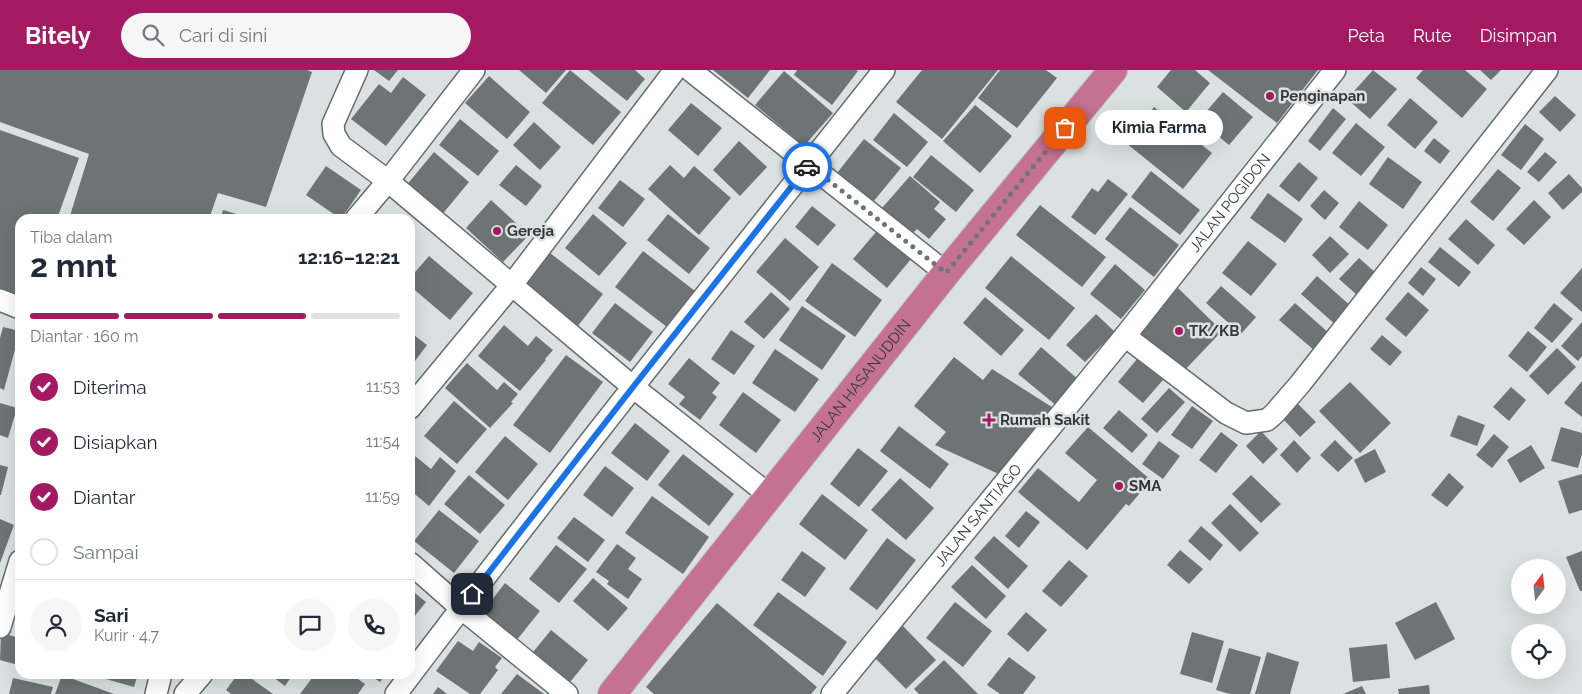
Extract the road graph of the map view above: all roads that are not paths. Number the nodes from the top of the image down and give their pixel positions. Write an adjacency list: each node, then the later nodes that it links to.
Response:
1 (358, 70): 10 (street)
2 (474, 70): 10 (street)
3 (674, 70): 13 (street)
4 (690, 70): 9 (street)
5 (884, 70): 9 (street)
6 (1113, 70): 12 (highway, JALAN HASANUDDIN)
7 (1335, 70): 16 (street, JALAN POGIDON)
8 (1547, 70): 16 (street)
9 (809, 165): 12 (street); 17 (street)
10 (388, 181): 11 (street); 13 (street)
11 (360, 214)
12 (946, 273): 19 (highway, JALAN HASANUDDIN)
13 (511, 286): 17 (street); 18 (street)
14 (0, 300): 15 (street)
15 (15, 306)
16 (1125, 336): 33 (street, JALAN SANTIAGO)
17 (633, 387): 19 (street); 22 (street)
18 (415, 402)
19 (769, 495): 32 (highway, JALAN HASANUDDIN)
20 (415, 567): 22 (street)
21 (15, 578): 23 (street)
22 (461, 608): 24 (street); 31 (street)
23 (0, 627)
24 (415, 669)
25 (160, 679): 28 (street)
26 (198, 679): 29 (street)
27 (407, 679): 30 (street)
28 (156, 694)
29 (185, 694)
30 (396, 694)
31 (567, 694)
32 (612, 694)
33 (832, 694)

